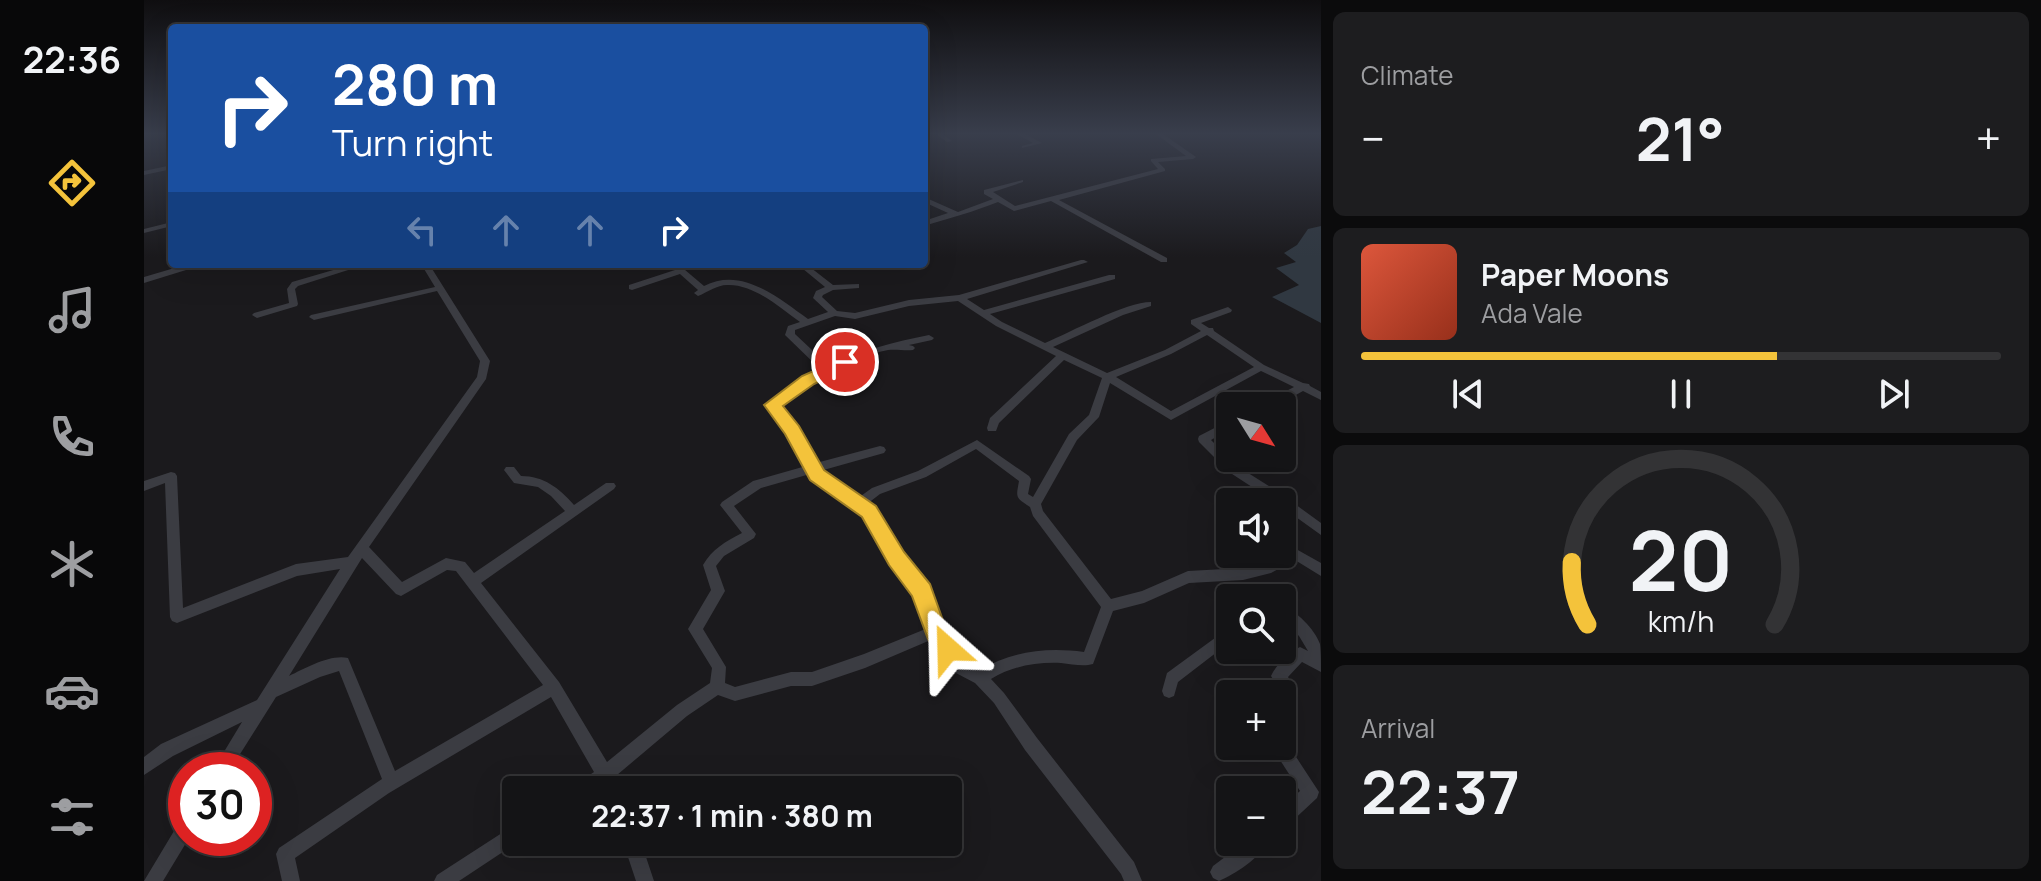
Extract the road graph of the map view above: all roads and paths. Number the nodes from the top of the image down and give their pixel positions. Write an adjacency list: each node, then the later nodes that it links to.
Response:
1 (1144, 175): 4 (street)
2 (1021, 181): 3 (street)
3 (998, 200): 4 (street); 6 (street)
4 (1054, 200): 10 (street)
5 (928, 201): 6 (street)
6 (955, 213): 7 (street)
7 (928, 223)
8 (168, 225): 9 (street)
9 (144, 231)
10 (1164, 260)
11 (1084, 262): 23 (street)
12 (184, 268): 18 (street)
13 (349, 268): 28 (street)
14 (428, 268): 21 (street)
15 (677, 268): 20 (street); 30 (street)
16 (806, 268): 22 (street)
17 (1112, 277): 27 (street)
18 (144, 280)
19 (856, 286): 22 (street)
20 (632, 287)
21 (440, 288): 29 (street); 56 (street)
22 (831, 288): 26 (street)
23 (960, 298): 26 (street); 27 (street)
24 (1148, 304): 34 (street)
25 (1228, 310): 31 (street)
26 (834, 313): 30 (street)
27 (982, 313): 34 (street)
28 (257, 315)
29 (314, 317)
30 (807, 323): 38 (street)
31 (1210, 330): 37 (street); 39 (street)
32 (929, 338): 33 (street)
33 (899, 345): 35 (street); 38 (street)
34 (1047, 346): 36 (street)
35 (910, 348)
36 (1062, 356): 39 (street); 43 (street)
37 (1261, 367): 39 (street); 40 (street)
38 (828, 371): 47 (street)
39 (1107, 377): 53 (street)
40 (1305, 386): 41 (street); 42 (street)
41 (1294, 392)
42 (1321, 396)
43 (992, 428)
44 (1216, 432): 46 (street)
45 (880, 450): 47 (street)
46 (1216, 452)
47 (812, 468): 52 (street); 68 (street)
48 (510, 470): 54 (street)
49 (1238, 472): 55 (street)
50 (144, 486): 57 (street)
51 (610, 486): 54 (street)
52 (858, 504): 53 (street); 62 (street)
53 (1035, 504): 60 (street)
54 (572, 511): 59 (street)
55 (1321, 530)
56 (361, 548): 57 (street); 59 (street)
57 (352, 562): 70 (street)
58 (1321, 570): 60 (street)
59 (473, 581): 67 (street)
60 (1108, 606): 65 (street)
61 (1296, 624): 64 (street)
62 (936, 631): 65 (street); 68 (street)
63 (1216, 645): 69 (street)
64 (1321, 662): 66 (street)
65 (980, 678): 88 (street)
66 (1281, 680)
67 (554, 687): 74 (street); 77 (street)
68 (717, 687): 74 (street)
69 (1169, 691)
70 (264, 699): 71 (street); 73 (street); 77 (street)
71 (232, 752)
72 (1289, 760): 78 (street)
73 (144, 767)
74 (608, 773): 75 (street); 76 (street)
75 (603, 776)
76 (609, 776)
77 (391, 782): 85 (street)
78 (1296, 806)
79 (502, 842): 86 (street)
80 (168, 856): 84 (street)
81 (637, 856): 87 (street)
82 (1242, 856): 83 (street)
83 (1219, 872)
84 (153, 881)
85 (291, 881)
86 (443, 881)
87 (645, 881)
88 (1133, 881)

